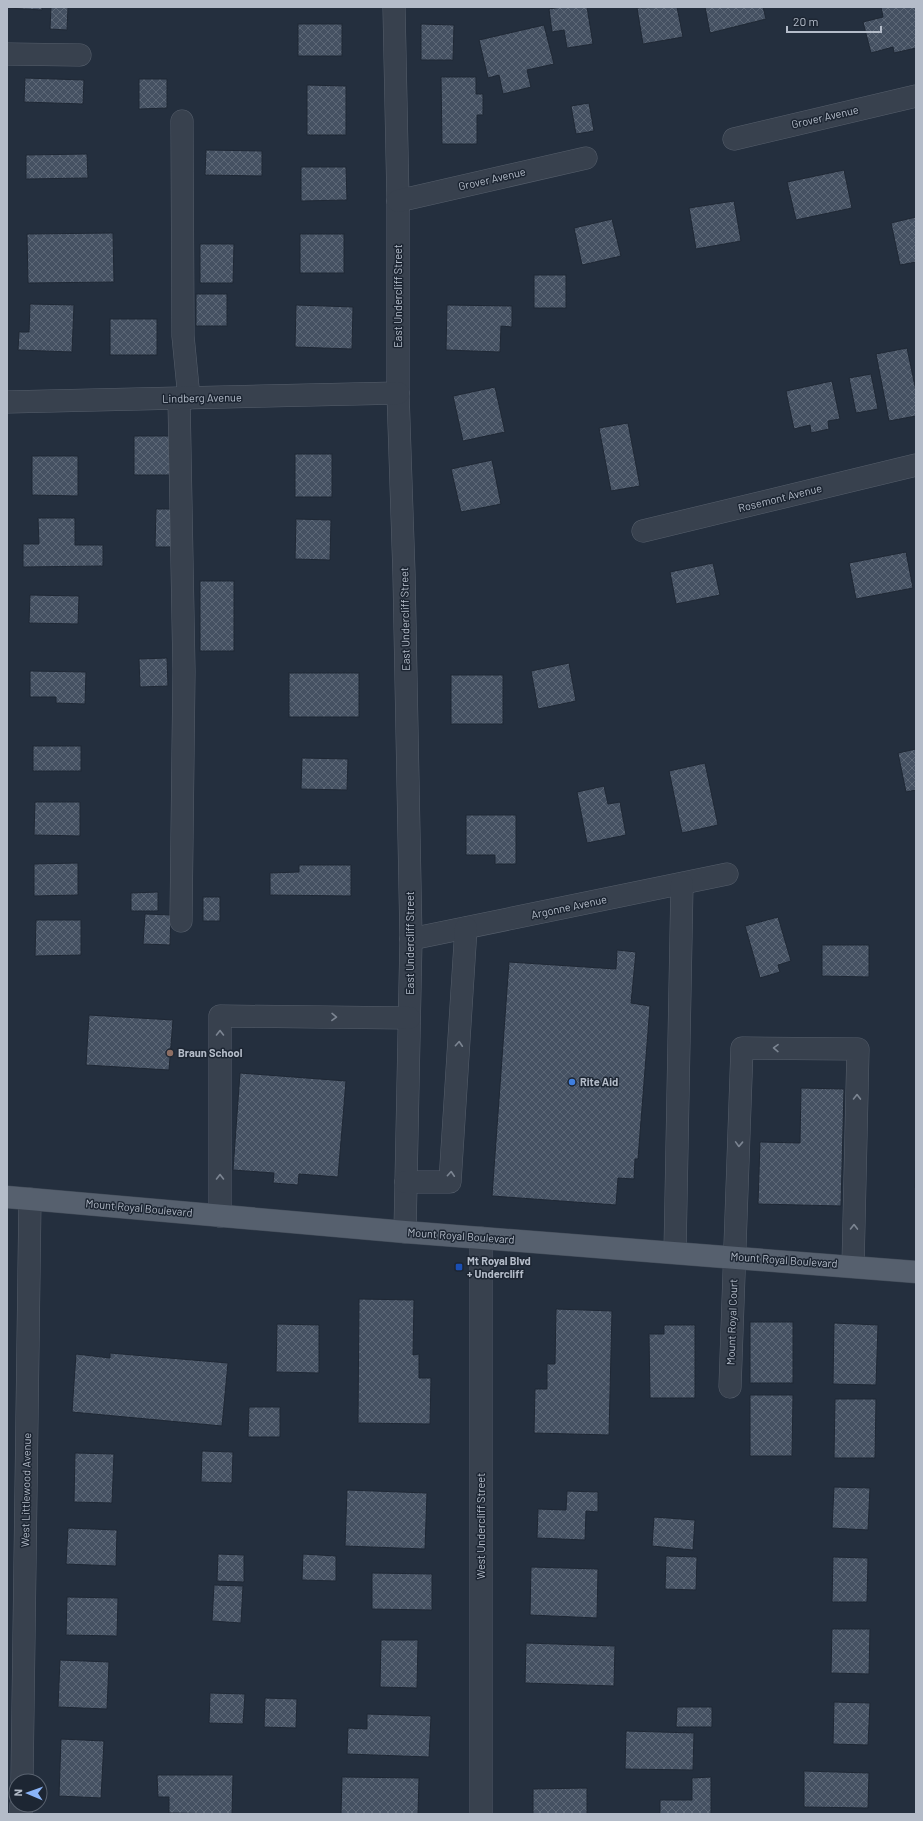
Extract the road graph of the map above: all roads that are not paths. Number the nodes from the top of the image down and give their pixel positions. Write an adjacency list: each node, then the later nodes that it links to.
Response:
1 (394, 7): 8 (street, East Undercliff Street)
2 (7, 54): 3 (street)
3 (80, 55)
4 (916, 96): 6 (street, Grover Avenue)
5 (182, 121): 10 (street)
6 (734, 139)
7 (586, 158): 8 (street, Grover Avenue)
8 (398, 201): 9 (street, East Undercliff Street)
9 (398, 393): 10 (street, Lindberg Avenue); 18 (street, East Undercliff Street)
10 (184, 398): 11 (street, Lindberg Avenue); 16 (street)
11 (7, 402)
12 (916, 465): 13 (street, Rosemont Avenue)
13 (643, 531)
14 (727, 874): 15 (street, Argonne Avenue)
15 (682, 884): 17 (street, Argonne Avenue); 26 (street)
16 (181, 921)
17 (466, 928): 18 (street, Argonne Avenue); 20 (street, one-way to 17)
18 (411, 939): 19 (street, East Undercliff Street)
19 (409, 1018): 20 (street, East Undercliff Street); 23 (street, one-way to 19)
20 (406, 1182): 24 (street, East Undercliff Street)
21 (7, 1197): 22 (main road, Mount Royal Boulevard)
22 (30, 1198): 23 (main road, Mount Royal Boulevard); 31 (street, West Littlewood Avenue)
23 (220, 1216): 24 (main road, Mount Royal Boulevard)
24 (405, 1232): 25 (main road, Mount Royal Boulevard)
25 (481, 1238): 26 (main road, Mount Royal Boulevard); 32 (street, West Undercliff Street)
26 (675, 1252): 27 (main road, Mount Royal Boulevard)
27 (735, 1256): 28 (main road, Mount Royal Boulevard); 28 (street, Mount Royal Court, one-way to 27); 30 (street, Mount Royal Court)
28 (854, 1266): 29 (main road, Mount Royal Boulevard)
29 (916, 1272)
30 (730, 1387)
31 (22, 1773)
32 (481, 1814)

